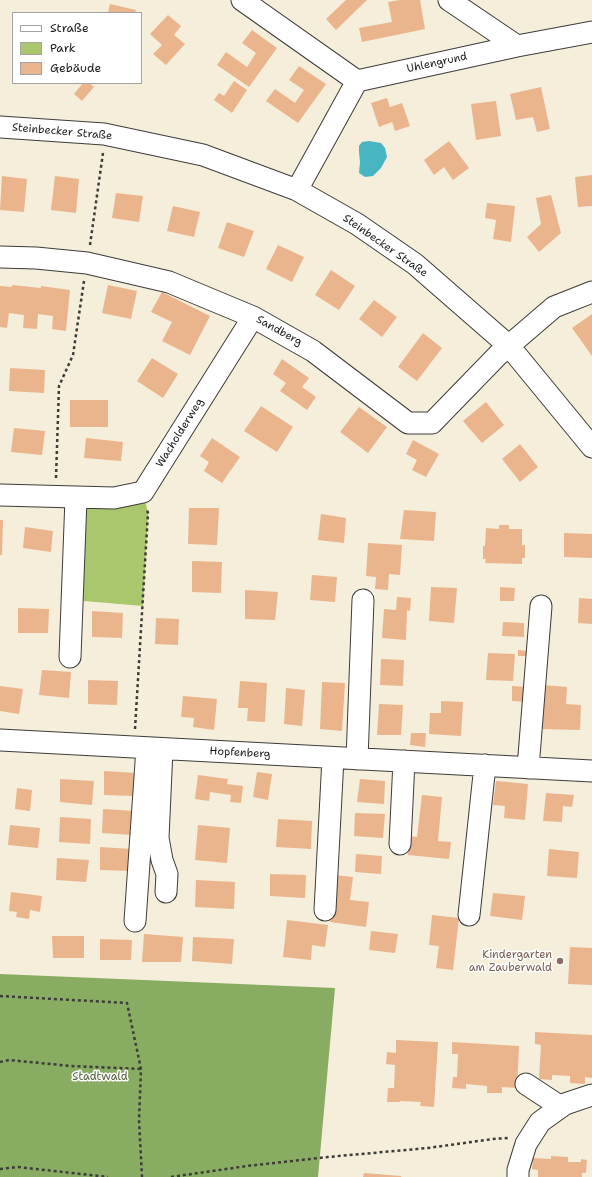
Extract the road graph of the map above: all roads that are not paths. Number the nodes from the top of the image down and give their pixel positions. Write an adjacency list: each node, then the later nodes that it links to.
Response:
1 (242, 0): 5 (street)
2 (449, 0): 4 (street)
3 (592, 32): 4 (street, Uhlengrund)
4 (518, 46): 5 (street, Uhlengrund)
5 (357, 81): 7 (street)
6 (0, 127): 7 (street, Steinbecker Straße)
7 (297, 190): 11 (street, Steinbecker Straße)
8 (0, 257): 10 (street, Sandberg)
9 (592, 292): 11 (street, Sandberg)
10 (253, 317): 11 (street, Sandberg); 14 (street, Wacholderweg)
11 (509, 346): 12 (street, Steinbecker Straße)
12 (592, 448)
13 (0, 495): 14 (street)
14 (76, 498): 17 (street)
15 (364, 600): 21 (street)
16 (541, 606): 24 (street)
17 (70, 657)
18 (0, 740): 19 (street, Hopfenberg)
19 (148, 748): 20 (street, Hopfenberg); 27 (street); 30 (street)
20 (333, 758): 21 (street, Hopfenberg); 28 (street)
21 (357, 759): 22 (street, Hopfenberg)
22 (404, 761): 23 (street, Hopfenberg); 26 (street)
23 (485, 765): 24 (street, Hopfenberg); 29 (street)
24 (528, 768): 25 (street, Hopfenberg)
25 (592, 771)
26 (400, 844)
27 (166, 892)
28 (324, 910)
29 (469, 915)
30 (135, 921)
31 (526, 1084): 33 (street)
32 (592, 1095): 33 (street)
33 (561, 1107): 34 (street)
34 (518, 1177)

